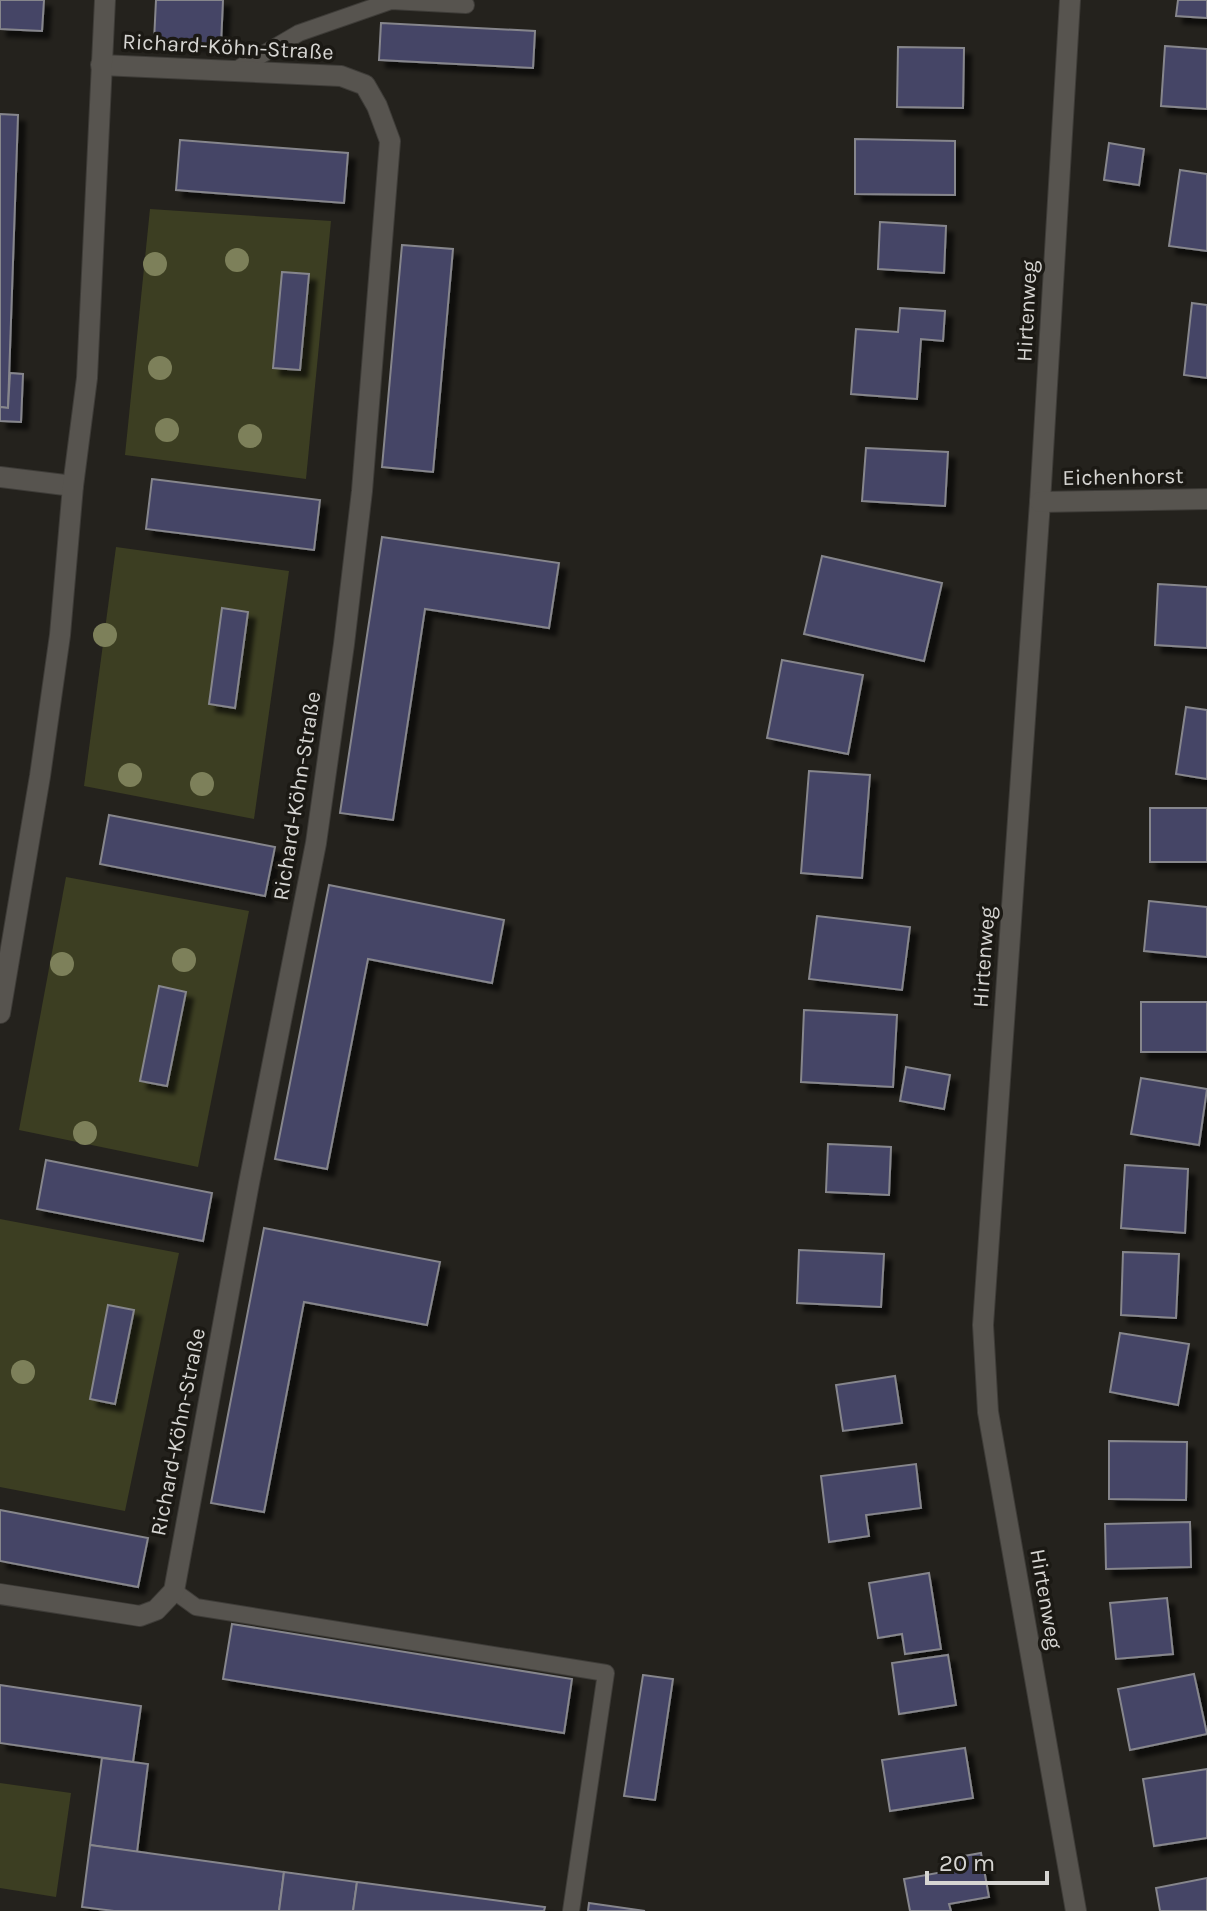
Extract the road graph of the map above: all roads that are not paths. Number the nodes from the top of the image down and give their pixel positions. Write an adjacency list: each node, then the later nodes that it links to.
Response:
1 (105, 0): 4 (street, Richard-Köhn-Straße)
2 (1070, 0): 9 (street, Hirtenweg)
3 (466, 5): 5 (lane)
4 (101, 65): 5 (street, Richard-Köhn-Straße); 7 (street, Richard-Köhn-Straße)
5 (234, 71): 11 (street, Richard-Köhn-Straße)
6 (0, 477): 7 (street)
7 (73, 486): 10 (street, Richard-Köhn-Straße)
8 (1207, 499): 9 (street, Eichenhorst)
9 (1040, 502): 14 (street, Hirtenweg)
10 (0, 1013)
11 (174, 1591): 12 (street); 13 (lane)
12 (0, 1594)
13 (571, 1911)
14 (1076, 1911)

